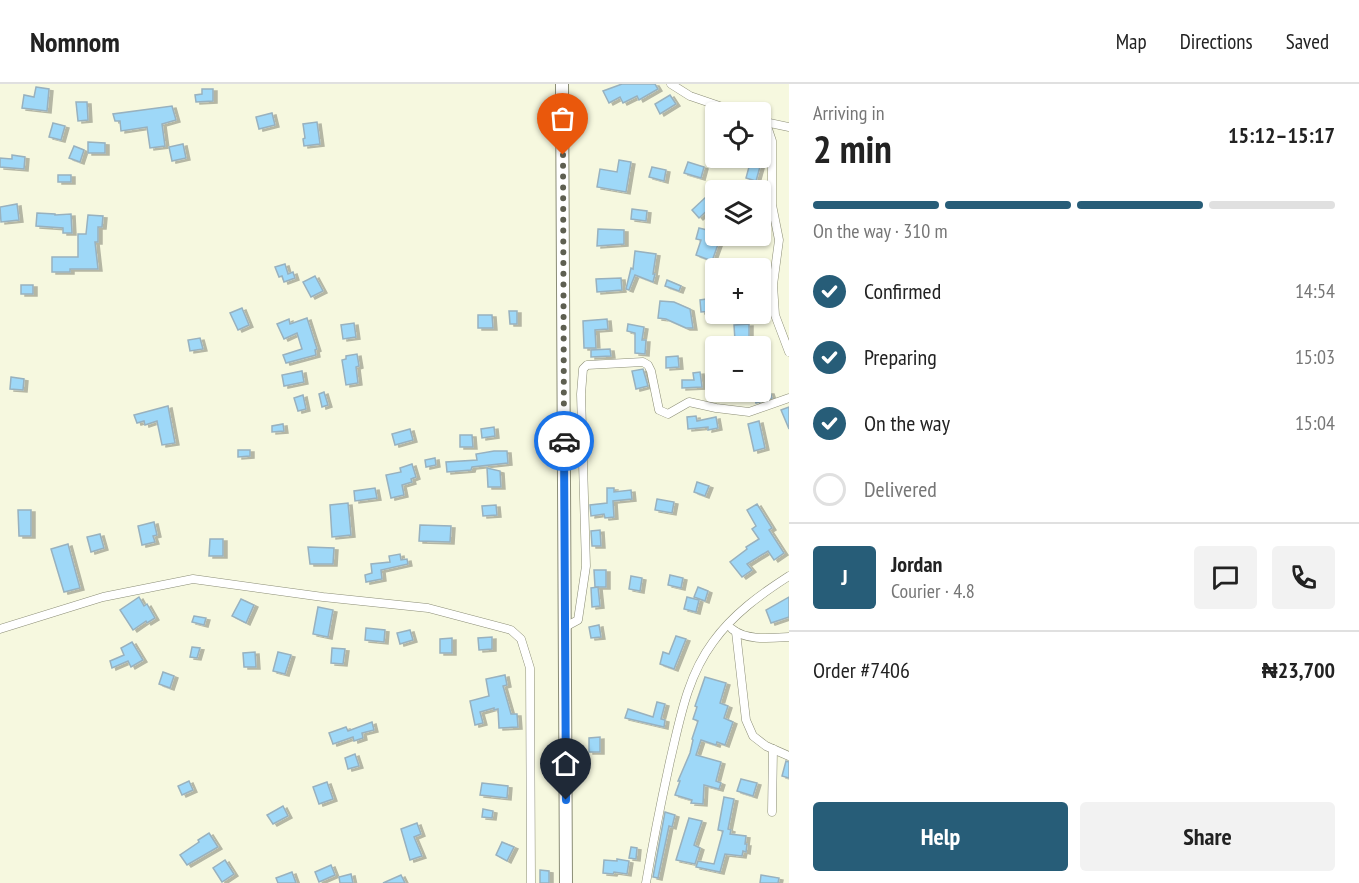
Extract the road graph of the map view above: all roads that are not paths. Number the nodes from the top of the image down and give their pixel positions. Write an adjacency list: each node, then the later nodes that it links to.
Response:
1 (562, 84): 11 (main road)
2 (671, 84): 3 (street)
3 (707, 102)
4 (771, 123): 5 (street)
5 (789, 127)
6 (771, 139): 7 (street)
7 (789, 352)
8 (789, 398): 11 (street)
9 (789, 576): 10 (street)
10 (728, 624): 13 (street); 20 (street)
11 (565, 627): 19 (main road)
12 (0, 629): 18 (street)
13 (736, 632): 14 (street); 15 (street)
14 (789, 638)
15 (773, 749): 16 (street); 17 (street)
16 (789, 756)
17 (772, 812)
18 (531, 883)
19 (566, 883)
20 (646, 883)

